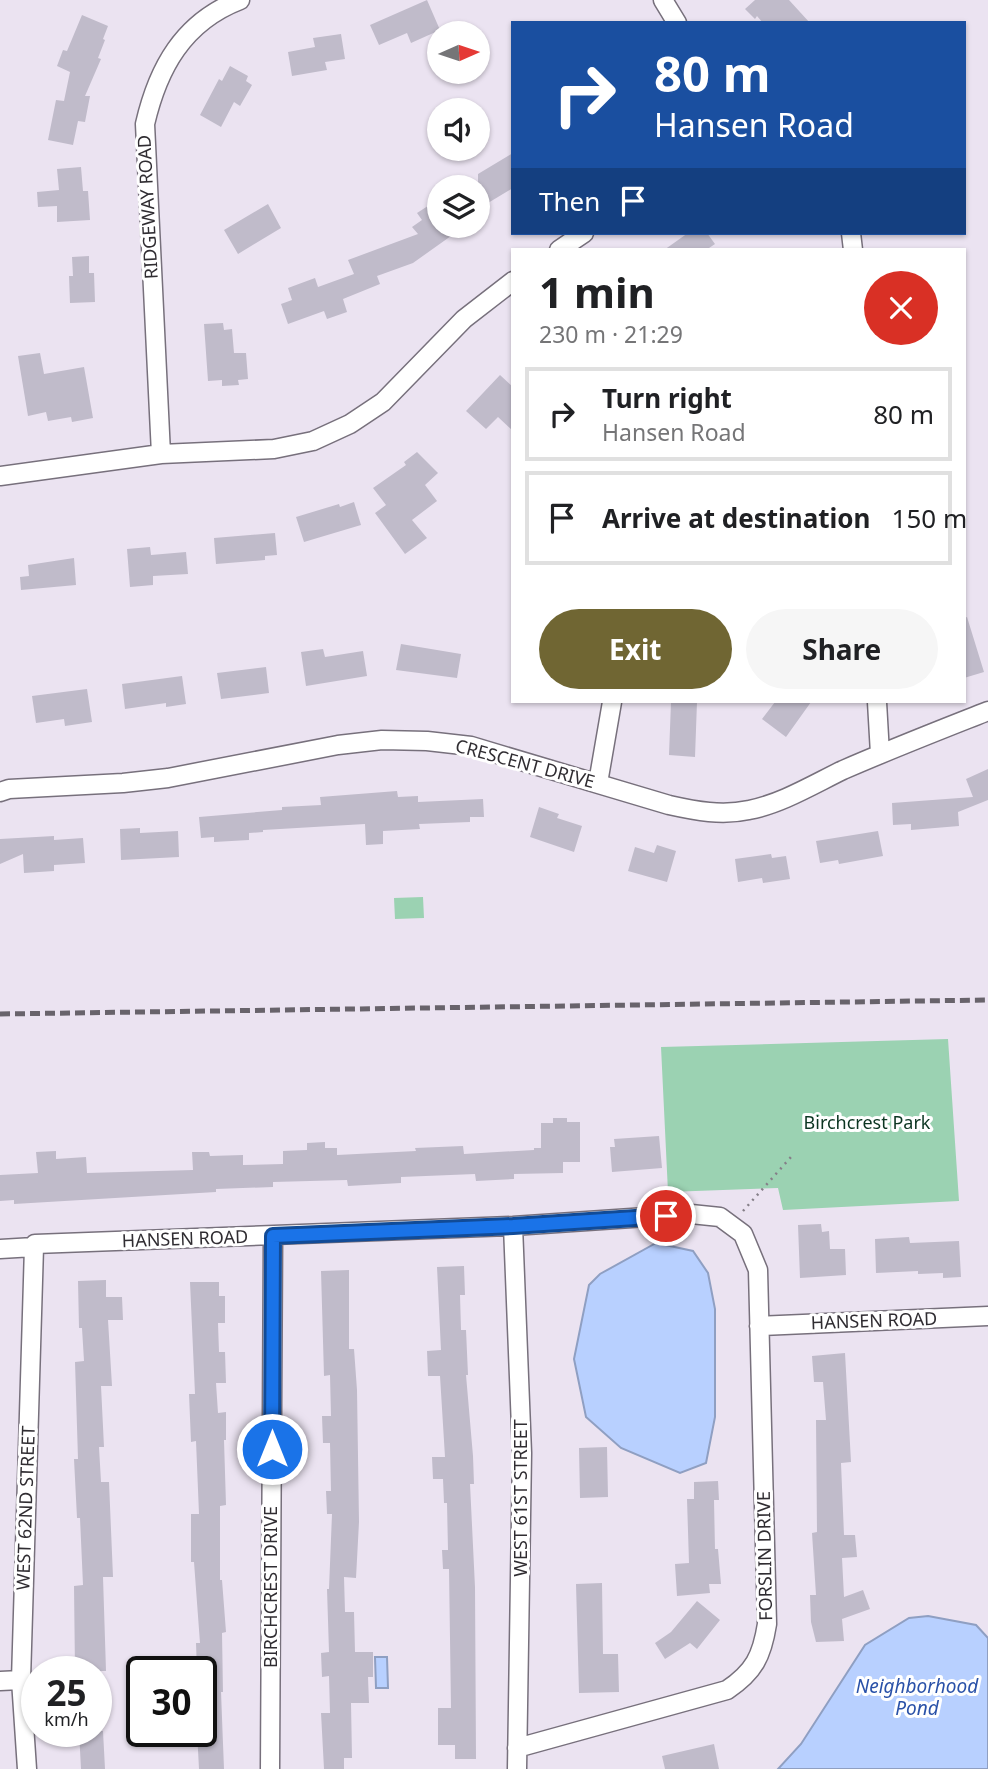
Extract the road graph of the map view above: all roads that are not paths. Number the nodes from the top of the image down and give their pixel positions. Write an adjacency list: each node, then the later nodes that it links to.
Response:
1 (240, 0): 7 (street, RIDGEWAY ROAD)
2 (663, 0): 3 (street)
3 (676, 21)
4 (581, 235): 5 (street)
5 (562, 248)
6 (511, 283): 7 (street)
7 (161, 454): 8 (street)
8 (0, 476)
9 (612, 703): 13 (street)
10 (877, 703): 12 (street)
11 (988, 710): 12 (street, CRESCENT DRIVE)
12 (880, 754): 13 (street, CRESCENT DRIVE)
13 (598, 783): 14 (street, CRESCENT DRIVE)
14 (0, 792)
15 (513, 1226): 16 (street, HANSEN ROAD); 17 (street, HANSEN ROAD); 26 (street, WEST 61ST STREET)
16 (743, 1234): 21 (street, FORSLIN DRIVE)
17 (273, 1236): 18 (street, HANSEN ROAD); 28 (street, BIRCHCREST DRIVE)
18 (34, 1247): 19 (street, HANSEN ROAD); 22 (street, WEST 62ND STREET)
19 (0, 1250)
20 (988, 1316): 21 (street, HANSEN ROAD)
21 (759, 1326): 26 (street, FORSLIN DRIVE)
22 (22, 1656)
23 (21, 1679): 24 (street)
24 (0, 1681)
25 (26, 1747): 27 (street, WEST 62ND STREET)
26 (517, 1748): 29 (street, WEST 61ST STREET)
27 (27, 1769)
28 (270, 1769)
29 (517, 1769)

